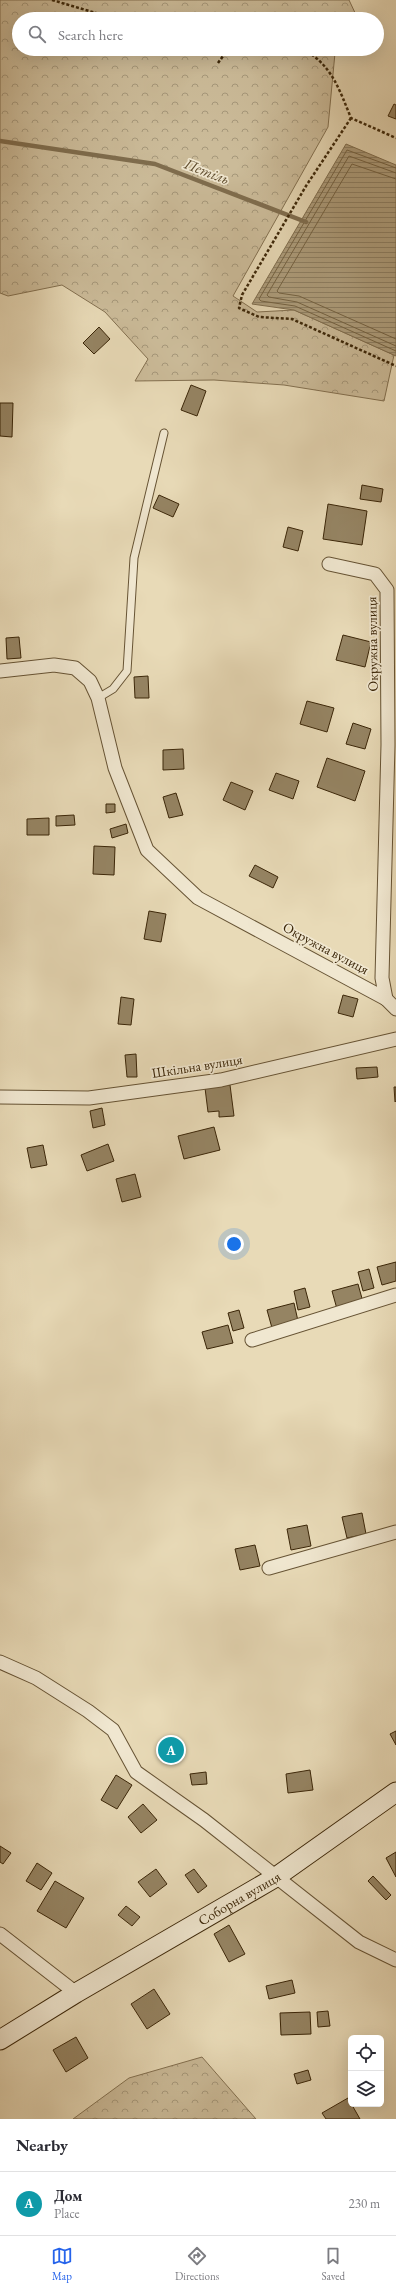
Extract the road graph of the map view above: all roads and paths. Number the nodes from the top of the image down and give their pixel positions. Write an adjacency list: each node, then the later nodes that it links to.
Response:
1 (52, 0): 2 (path)
2 (92, 12)
3 (223, 56): 5 (path)
4 (314, 56): 6 (path)
5 (218, 63)
6 (351, 118): 7 (path); 8 (path)
7 (396, 138)
8 (396, 366)
9 (164, 433): 12 (lane)
10 (329, 564): 13 (street, Окружна вулиця)
11 (0, 671): 12 (street, Окружна вулиця)
12 (98, 698): 13 (street, Окружна вулиця)
13 (386, 999): 14 (street)
14 (396, 1010)
15 (396, 1039): 16 (street, Шкільна вулиця)
16 (0, 1097)
17 (396, 1295): 18 (street)
18 (252, 1340)
19 (396, 1532): 20 (street)
20 (269, 1568)
21 (0, 1662): 23 (street)
22 (396, 1792): 23 (street, Соборна вулиця)
23 (276, 1877): 25 (street); 26 (street, Соборна вулиця)
24 (0, 1934): 26 (street)
25 (396, 1960)
26 (76, 1993): 27 (street, Соборна вулиця)
27 (0, 2040)

